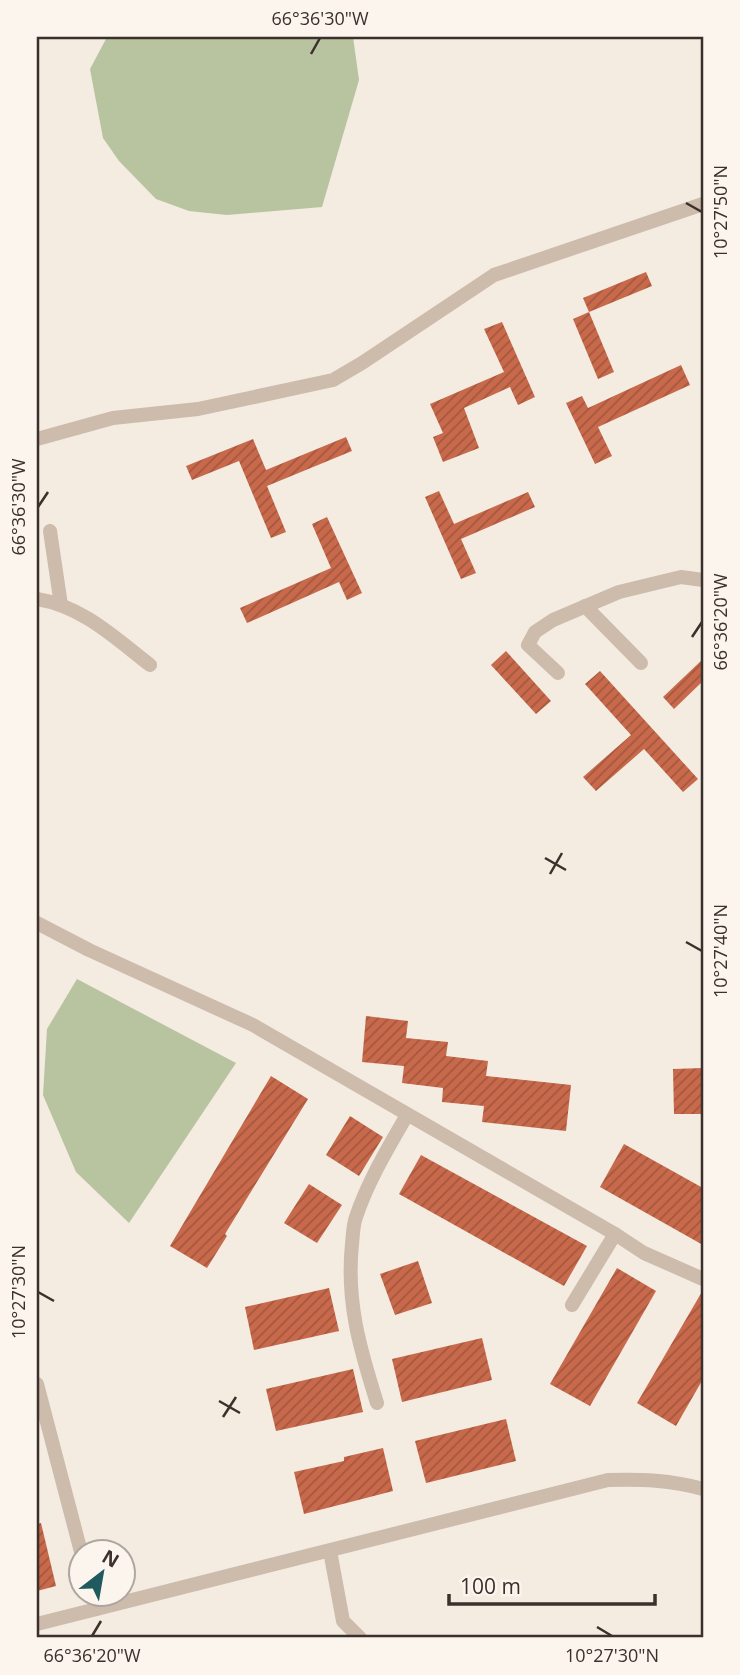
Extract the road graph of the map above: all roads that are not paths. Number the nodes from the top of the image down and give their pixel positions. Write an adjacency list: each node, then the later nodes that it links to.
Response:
1 (703, 204): 2 (street)
2 (37, 439)
3 (50, 531): 6 (street)
4 (702, 578): 7 (street)
5 (37, 599): 6 (street)
6 (61, 605): 9 (street)
7 (585, 606): 8 (street); 10 (street)
8 (641, 663)
9 (150, 665)
10 (558, 673)
11 (37, 923): 12 (street)
12 (407, 1115): 13 (street); 17 (street)
13 (615, 1234): 14 (street); 15 (street)
14 (703, 1279)
15 (572, 1305)
16 (37, 1384): 19 (street)
17 (377, 1403)
18 (703, 1489): 20 (street)
19 (77, 1538)
20 (330, 1551): 21 (street); 24 (street)
21 (136, 1593)
22 (78, 1608): 23 (street)
23 (37, 1624)
24 (360, 1638)

